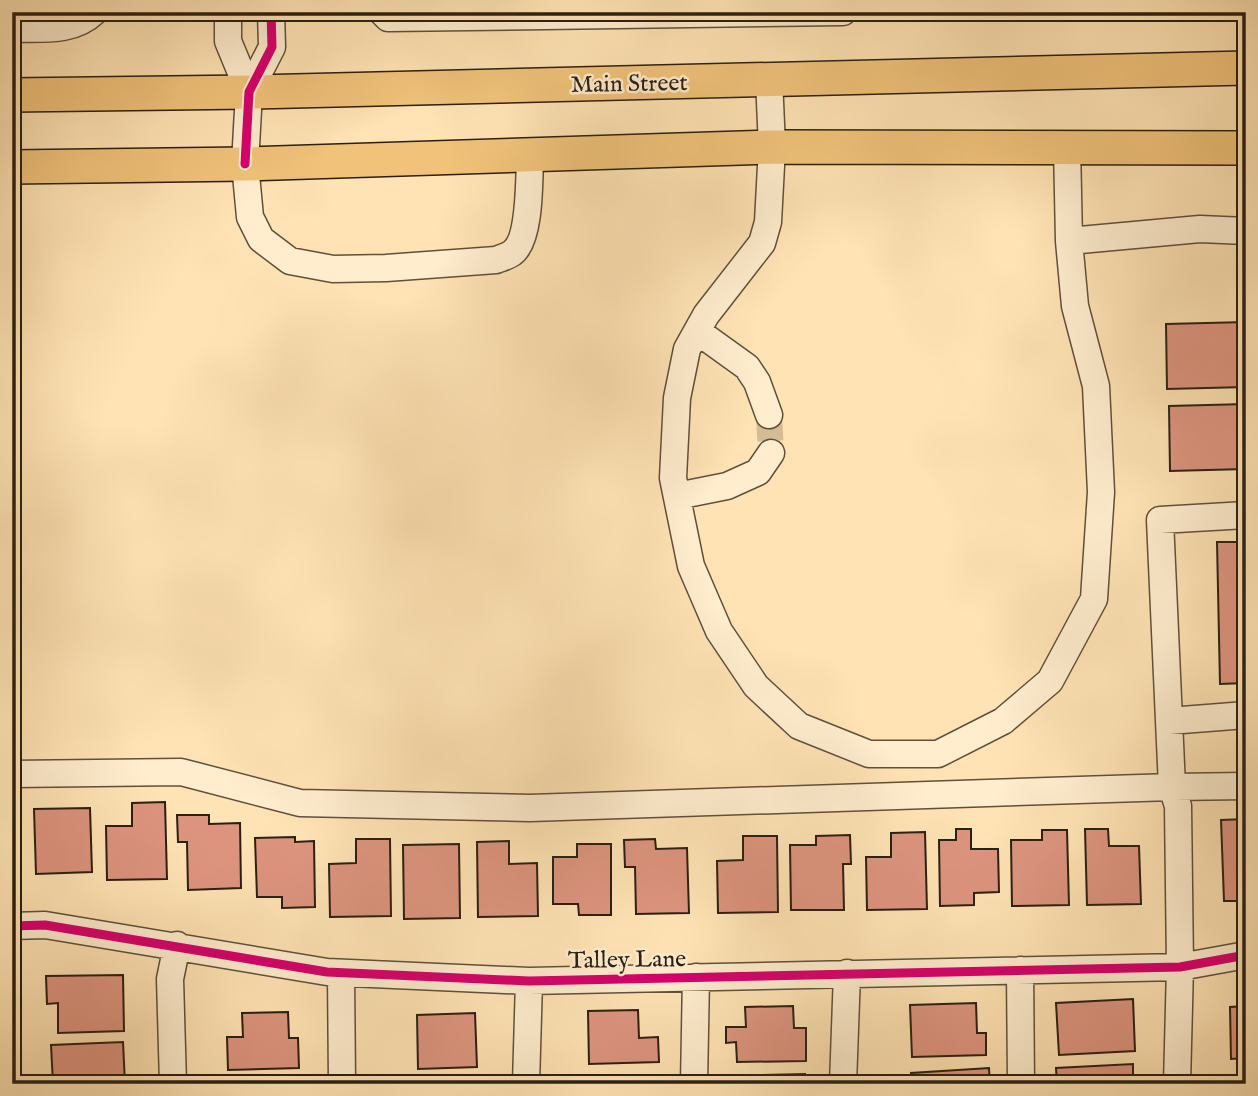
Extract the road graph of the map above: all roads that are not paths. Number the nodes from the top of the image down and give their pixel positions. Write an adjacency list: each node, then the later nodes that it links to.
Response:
1 (94, 12): 6 (street)
2 (228, 12): 9 (street)
3 (271, 12): 9 (street)
4 (382, 12): 5 (street)
5 (843, 12)
6 (12, 29)
7 (1246, 68): 8 (main road, Main Street)
8 (769, 79): 9 (main road, Main Street); 12 (street)
9 (249, 92): 10 (main road, Main Street); 15 (street)
10 (12, 95)
11 (1067, 146): 12 (main road); 13 (main road); 18 (street)
12 (772, 147): 14 (main road); 19 (street)
13 (1246, 148)
14 (530, 155): 15 (main road); 15 (street)
15 (246, 164): 16 (main road)
16 (12, 167)
17 (1246, 231): 18 (street)
18 (1069, 241): 22 (street)
19 (697, 331): 20 (street); 22 (street)
20 (769, 415)
21 (771, 453): 22 (street)
22 (677, 496)
23 (1246, 515): 25 (street)
24 (1246, 715): 25 (street)
25 (1169, 721): 28 (street)
26 (12, 774): 28 (street)
27 (1246, 786): 28 (street)
28 (1175, 796): 32 (street)
29 (12, 926): 30 (street, Talley Lane)
30 (177, 945): 34 (street, Talley Lane); 38 (street)
31 (1246, 955): 32 (street, Talley Lane)
32 (1180, 967): 33 (street, Talley Lane); 44 (street)
33 (1020, 970): 35 (street, Talley Lane); 43 (street)
34 (341, 973): 37 (street, Talley Lane); 39 (street)
35 (847, 973): 36 (street, Talley Lane); 42 (street)
36 (696, 977): 37 (street, Talley Lane); 41 (street)
37 (529, 981): 40 (street)
38 (173, 1084)
39 (342, 1084)
40 (526, 1084)
41 (694, 1084)
42 (844, 1084)
43 (1021, 1084)
44 (1177, 1084)

